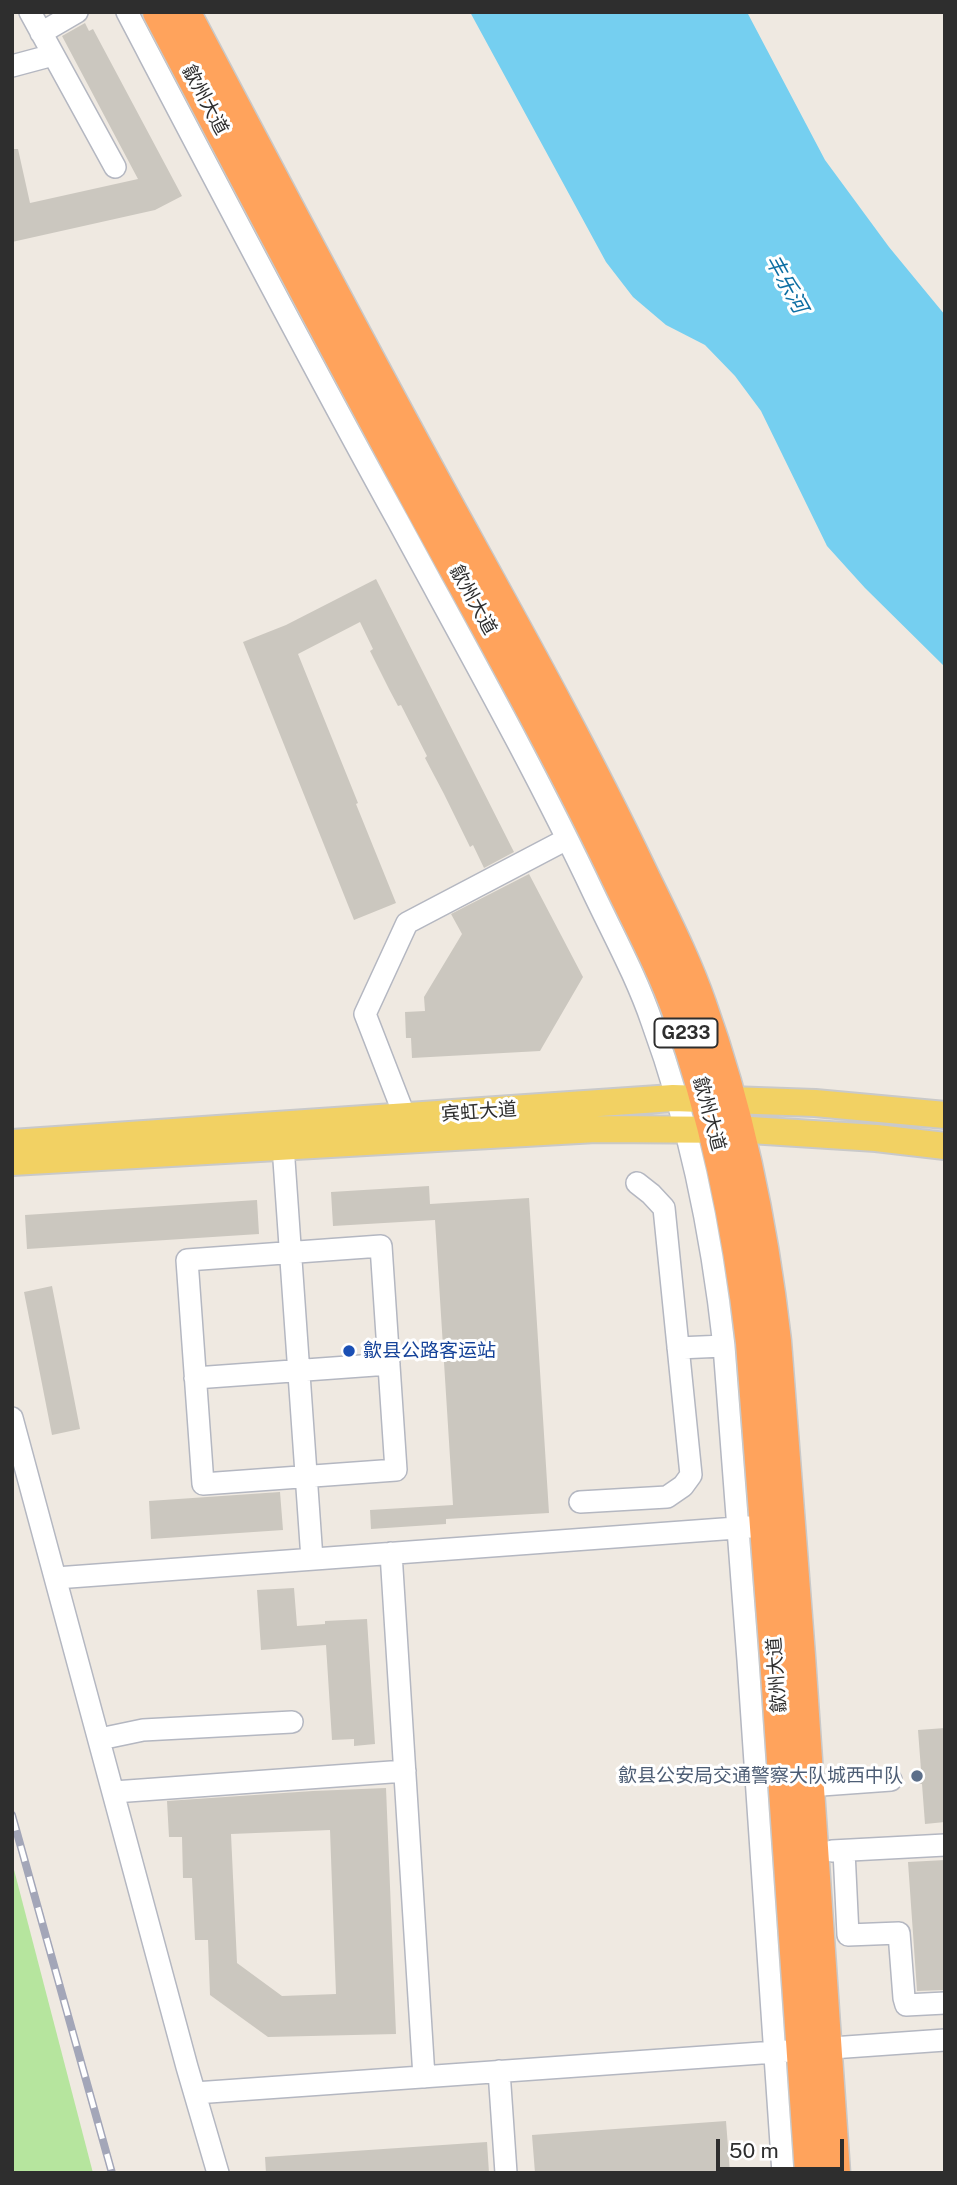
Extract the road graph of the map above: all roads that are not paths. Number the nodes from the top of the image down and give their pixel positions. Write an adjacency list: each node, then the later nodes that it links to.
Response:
1 (30, 12): 6 (street)
2 (77, 12): 6 (street)
3 (127, 12): 10 (street)
4 (159, 12): 11 (highway, 歙州大道 / G233)
5 (184, 12): 11 (highway, 歙州大道 / G233)
6 (41, 33): 7 (street)
7 (53, 55): 8 (street); 9 (street)
8 (12, 66)
9 (115, 167)
10 (567, 839): 11 (street); 13 (street)
11 (704, 1098): 12 (main road, 宾虹大道); 13 (main road, 宾虹大道); 14 (highway, 歙州大道 / G233)
12 (945, 1115)
13 (405, 1117): 15 (main road, 宾虹大道)
14 (713, 1129): 16 (main road, 宾虹大道); 17 (main road, 宾虹大道); 21 (street); 29 (highway, 歙州大道 / G233); 37 (highway, 歙州大道 / G233)
15 (12, 1143)
16 (283, 1146): 18 (main road, 宾虹大道); 20 (street)
17 (945, 1146)
18 (12, 1162)
19 (637, 1184): 22 (street)
20 (290, 1253): 23 (street); 24 (street); 25 (street)
21 (724, 1346): 22 (street); 29 (street)
22 (678, 1348): 28 (street)
23 (389, 1364): 24 (street); 27 (street)
24 (299, 1371): 25 (street); 27 (street)
25 (195, 1378): 27 (street)
26 (12, 1418): 32 (street)
27 (306, 1476): 31 (street)
28 (580, 1502)
29 (752, 1527): 30 (street); 44 (highway, 歙州大道 / G233)
30 (391, 1553): 31 (street); 35 (street)
31 (312, 1559): 32 (street)
32 (56, 1578): 34 (street)
33 (292, 1722): 34 (street)
34 (100, 1739): 38 (street)
35 (405, 1772): 38 (street); 46 (street)
36 (891, 1780): 37 (street)
37 (808, 1786): 41 (highway, 歙州大道 / G233)
38 (114, 1792): 47 (street)
39 (945, 1845): 40 (street)
40 (844, 1851): 41 (street); 42 (street)
41 (812, 1852): 44 (highway, 歙州大道 / G233)
42 (945, 2003)
43 (945, 2040): 44 (street)
44 (801, 2050): 45 (street); 50 (street); 51 (highway, 歙州大道 / G233); 52 (highway, 歙州大道 / G233)
45 (499, 2071): 46 (street); 49 (street)
46 (424, 2077): 47 (street)
47 (195, 2093): 48 (street)
48 (218, 2173)
49 (506, 2173)
50 (783, 2173)
51 (811, 2173)
52 (834, 2173)

